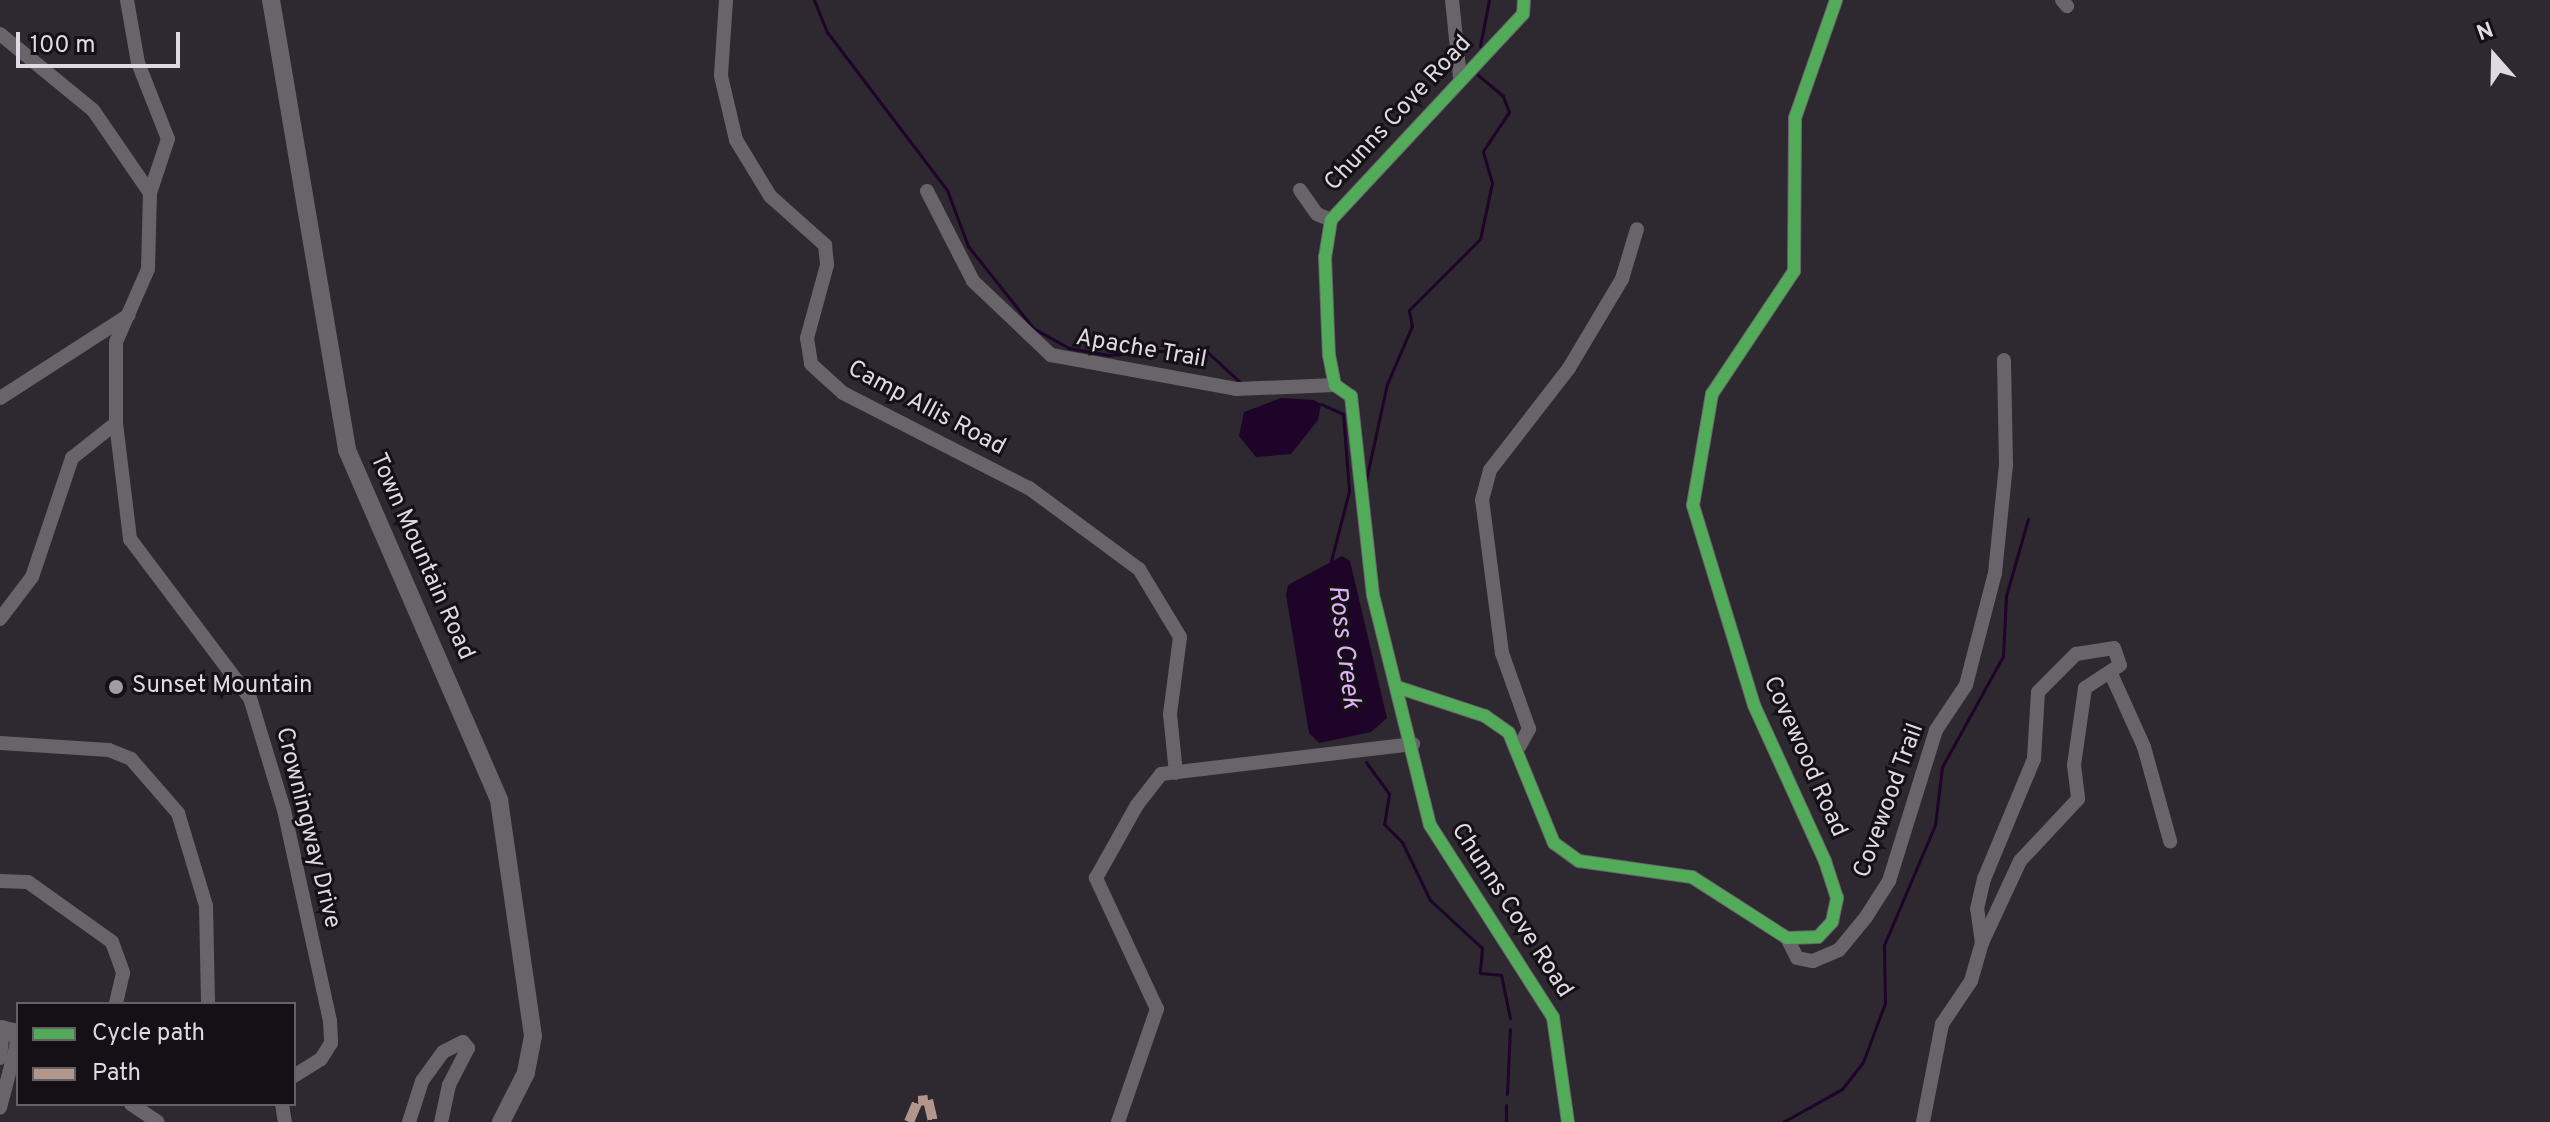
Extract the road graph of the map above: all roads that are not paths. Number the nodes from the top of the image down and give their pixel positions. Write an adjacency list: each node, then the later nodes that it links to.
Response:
1 (127, 0): 11 (street)
2 (271, 0): 42 (main road, Town Mountain Road)
3 (726, 0): 25 (street, Camp Allis Road)
4 (1452, 0): 8 (street, Chunns Cove Road)
5 (1524, 0): 8 (street, Chunns Cove Road)
6 (1836, 0): 28 (street, Covewood Road)
7 (0, 34): 11 (street)
8 (1460, 78): 12 (street, Chunns Cove Road)
9 (1300, 190): 12 (street)
10 (927, 191): 16 (street, Apache Trail)
11 (150, 193): 14 (street)
12 (1331, 220): 16 (street, Chunns Cove Road)
13 (1637, 229): 24 (street)
14 (129, 315): 17 (street); 18 (street)
15 (2004, 360): 28 (street, Covewood Trail)
16 (1335, 385): 21 (street, Chunns Cove Road)
17 (0, 398)
18 (116, 423): 19 (street); 36 (street, Crowningway Drive)
19 (0, 619)
20 (2112, 676): 26 (street); 29 (street); 29 (street)
21 (1397, 687): 23 (street, Chunns Cove Road); 24 (street)
22 (0, 743): 31 (street)
23 (1413, 744): 25 (street); 44 (street, Chunns Cove Road)
24 (1519, 747): 28 (street)
25 (1176, 773): 43 (street)
26 (2170, 841)
27 (0, 881): 30 (street)
28 (1787, 938)
29 (1982, 943): 45 (street)
30 (116, 1002)
31 (207, 1002)
32 (1, 1027): 33 (street); 35 (street)
33 (16, 1040)
34 (16, 1047): 38 (street)
35 (0, 1058)
36 (296, 1075)
37 (134, 1106): 39 (street)
38 (0, 1108)
39 (158, 1122)
40 (409, 1122): 41 (street)
41 (441, 1122)
42 (501, 1122)
43 (1118, 1122)
44 (1568, 1122)
45 (1923, 1122)

